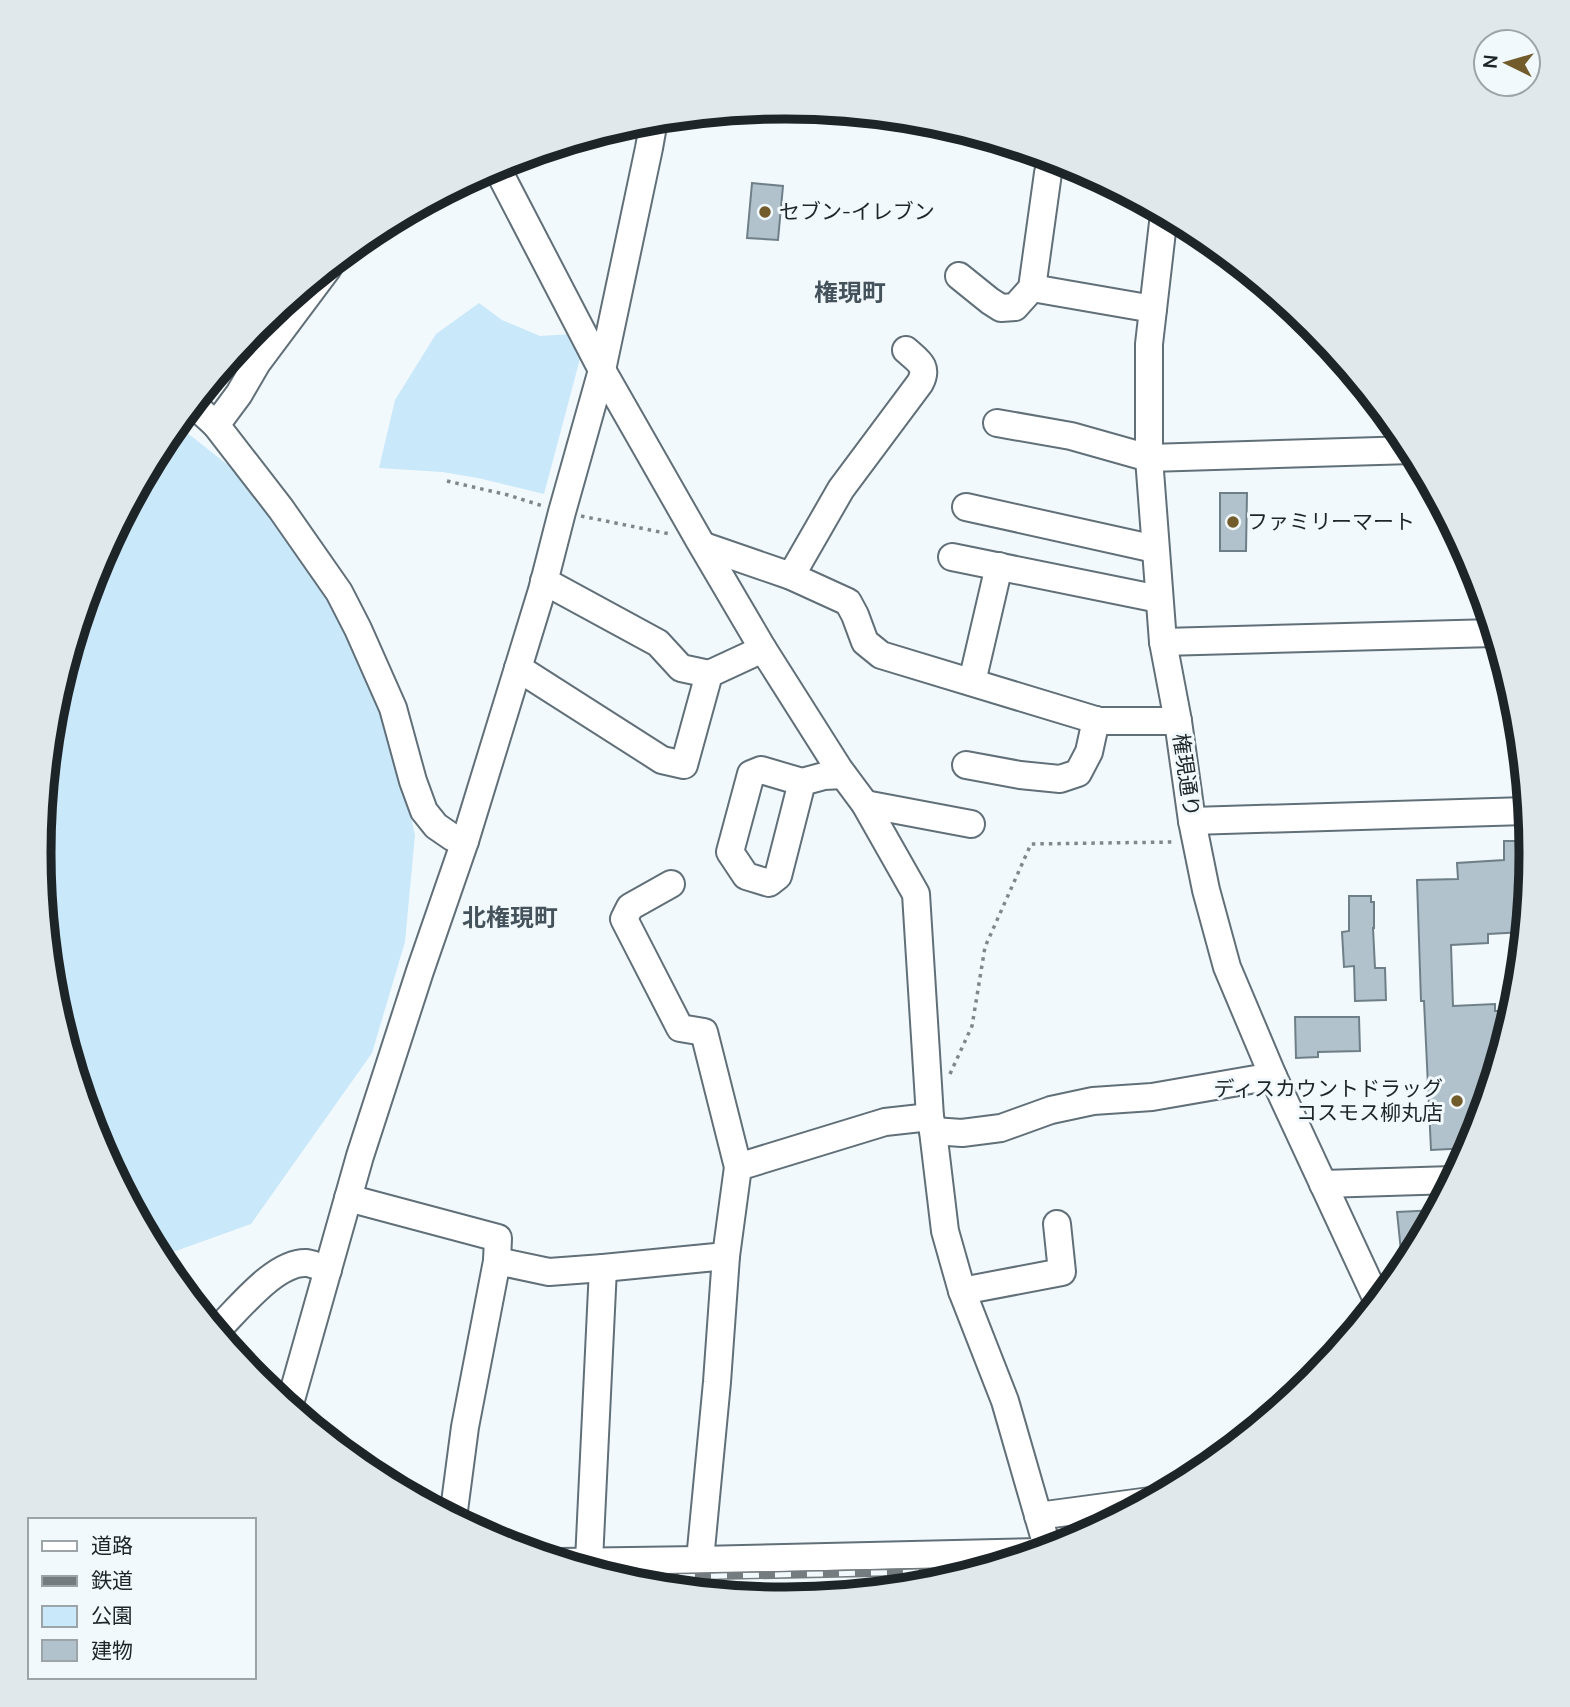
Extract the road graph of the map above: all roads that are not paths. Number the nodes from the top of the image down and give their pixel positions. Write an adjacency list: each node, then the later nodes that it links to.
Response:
1 (651, 132): 10 (street)
2 (1048, 173): 6 (street)
3 (501, 176): 10 (street)
4 (1162, 224): 8 (street, 権現通り)
5 (959, 276): 6 (street)
6 (1032, 288): 8 (street)
7 (307, 296): 13 (street)
8 (1153, 309): 15 (street, 権現通り)
9 (906, 350): 21 (street)
10 (602, 370): 17 (street); 22 (street)
11 (200, 410): 13 (street)
12 (997, 423): 15 (street)
13 (216, 425): 39 (street)
14 (1399, 450): 15 (street)
15 (1149, 458): 18 (street, 権現通り)
16 (966, 507): 18 (street)
17 (701, 543): 21 (street); 26 (street)
18 (1155, 549): 23 (street, 権現通り)
19 (951, 557): 20 (street)
20 (999, 566): 23 (street); 29 (street)
21 (791, 576): 29 (street)
22 (544, 581): 27 (street); 28 (street)
23 (1159, 599): 25 (street, 権現通り)
24 (1485, 633): 25 (street)
25 (1163, 642): 31 (street, 権現通り)
26 (762, 649): 28 (street); 33 (street)
27 (518, 668): 28 (street); 39 (street)
28 (709, 674)
29 (972, 682): 30 (street)
30 (1096, 720): 31 (street); 32 (street)
31 (1178, 721): 38 (street, 権現通り)
32 (967, 765)
33 (843, 775): 34 (street); 35 (street)
34 (802, 782)
35 (865, 804): 37 (street); 42 (street)
36 (1518, 812): 38 (street)
37 (971, 824)
38 (1194, 831): 41 (street, 権現通り)
39 (465, 841): 46 (street)
40 (671, 884): 43 (street)
41 (1273, 1076): 42 (street); 45 (street, 権現通り)
42 (932, 1124): 43 (street); 52 (street)
43 (738, 1167): 48 (street)
44 (1443, 1180): 45 (street)
45 (1323, 1184): 53 (street, 権現通り)
46 (348, 1198): 49 (street); 51 (street)
47 (1057, 1224): 52 (street)
48 (726, 1256): 50 (street); 61 (street)
49 (497, 1261): 50 (street); 57 (street)
50 (603, 1268): 62 (street)
51 (328, 1270): 54 (street); 55 (street)
52 (962, 1291): 58 (street)
53 (1373, 1293)
54 (222, 1325)
55 (292, 1397)
56 (1126, 1503): 58 (street)
57 (454, 1509)
58 (1038, 1516): 59 (street)
59 (1045, 1540)
60 (1009, 1553): 61 (street)
61 (699, 1560): 62 (street)
62 (589, 1561)

